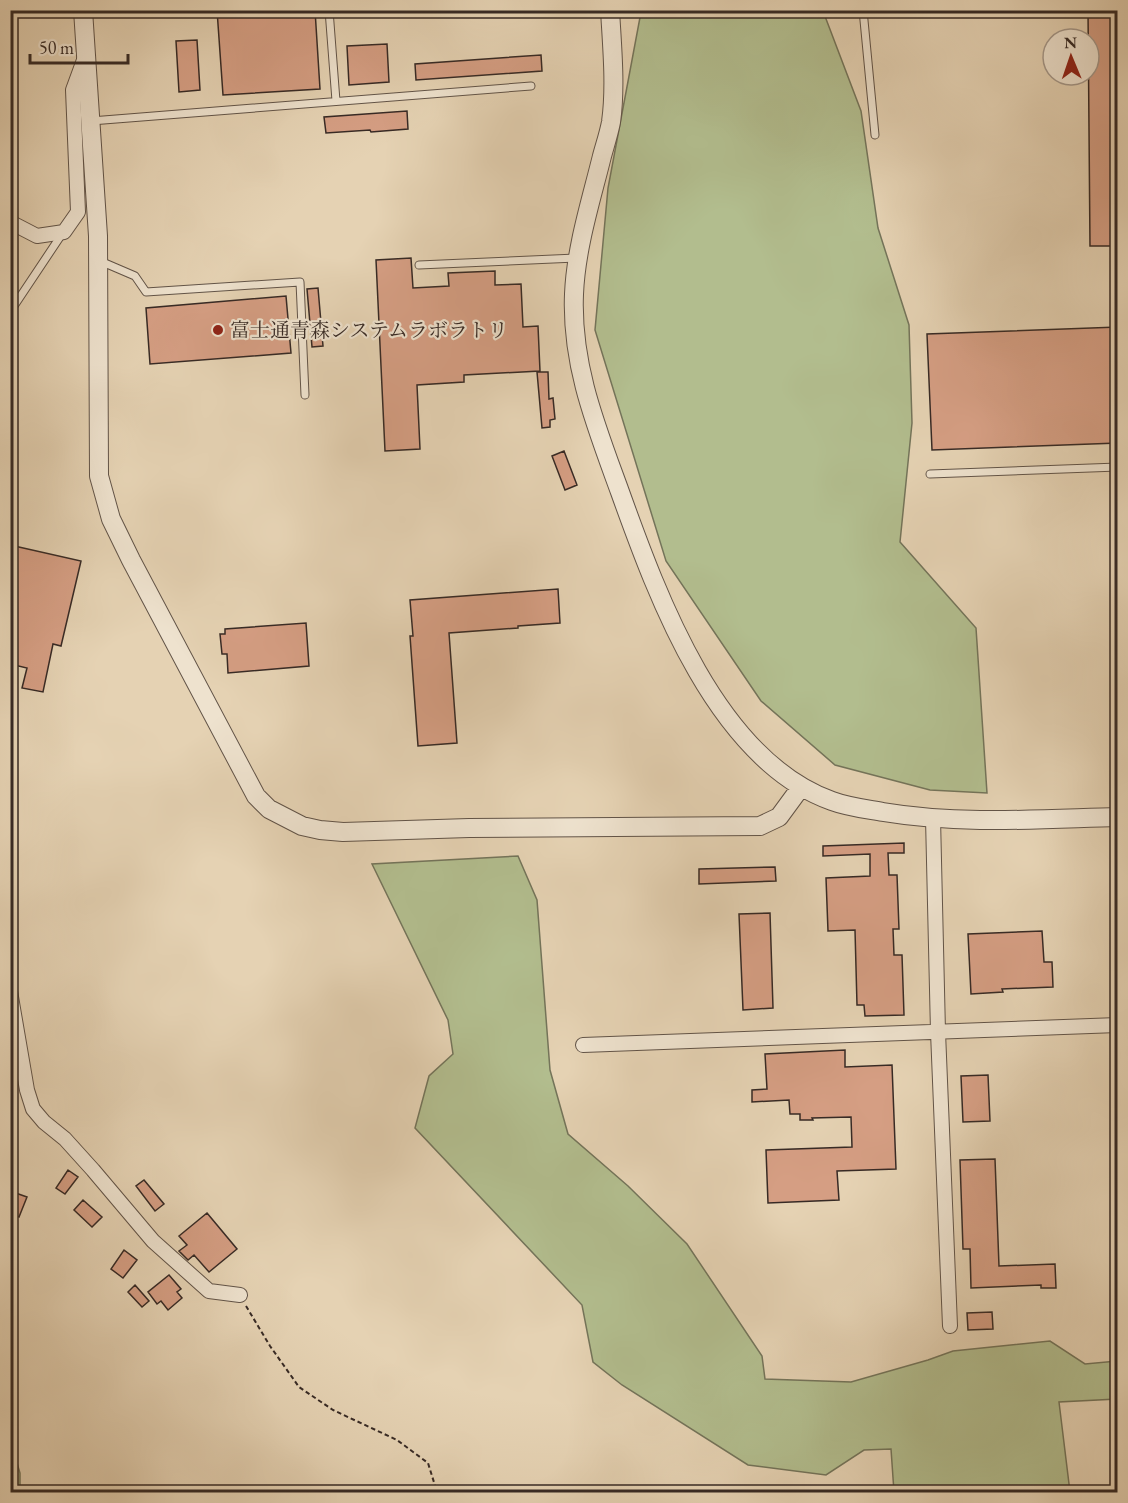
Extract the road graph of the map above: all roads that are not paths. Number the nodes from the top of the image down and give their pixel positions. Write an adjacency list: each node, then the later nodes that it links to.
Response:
1 (84, 10): 5 (street)
2 (329, 10): 7 (lane)
3 (610, 10): 12 (street)
4 (863, 10): 9 (lane)
5 (86, 54): 8 (street); 11 (street)
6 (531, 86): 7 (lane)
7 (336, 101): 8 (lane)
8 (91, 121): 13 (street)
9 (875, 135)
10 (10, 222): 11 (street)
11 (64, 232): 15 (lane)
12 (578, 258): 14 (lane); 19 (street)
13 (98, 260): 16 (lane); 19 (street)
14 (419, 265)
15 (10, 312)
16 (305, 394)
17 (1118, 467): 18 (lane)
18 (930, 474)
19 (801, 787): 21 (street)
20 (1118, 817): 21 (street)
21 (933, 818): 24 (street)
22 (10, 991): 26 (street)
23 (1118, 1025): 24 (street)
24 (938, 1032): 25 (street); 27 (street)
25 (583, 1045)
26 (240, 1296)
27 (950, 1326)

